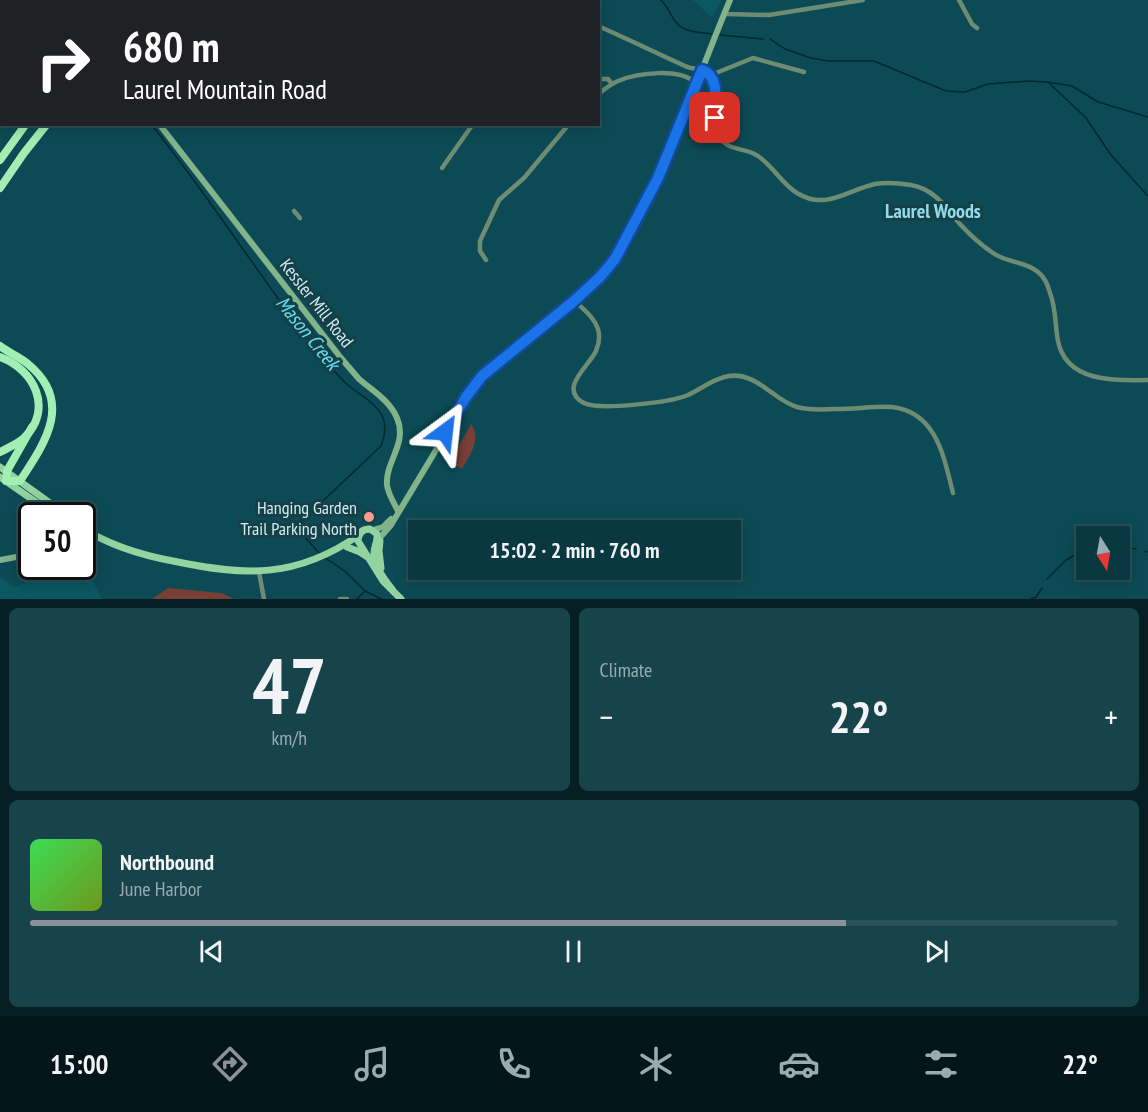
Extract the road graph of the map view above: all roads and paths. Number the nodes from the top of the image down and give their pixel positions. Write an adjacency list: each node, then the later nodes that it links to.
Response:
1 (730, 0): 4 (main road)
2 (862, 0): 4 (street)
3 (959, 0): 6 (street)
4 (725, 14): 7 (main road)
5 (600, 27): 7 (street)
6 (977, 28)
7 (702, 70): 9 (street); 12 (main road)
8 (804, 72): 9 (street)
9 (711, 75): 28 (street)
10 (600, 79): 11 (street)
11 (612, 84): 12 (street); 13 (street)
12 (696, 84): 25 (main road)
13 (600, 93)
14 (25, 126): 19 (highway)
15 (46, 126): 21 (highway)
16 (161, 126): 36 (main road, Kessler Mill Road)
17 (472, 126): 20 (street)
18 (566, 126): 24 (street)
19 (0, 160)
20 (442, 168)
21 (0, 188)
22 (294, 211): 23 (street)
23 (300, 218)
24 (486, 260)
25 (574, 301): 33 (street); 36 (main road)
26 (0, 346): 32 (highway)
27 (0, 357): 29 (highway)
28 (1148, 380)
29 (32, 427): 30 (highway); 31 (highway)
30 (0, 452)
31 (3, 474): 32 (highway); 34 (main road)
32 (20, 481): 35 (main road)
33 (953, 493)
34 (38, 502)
35 (49, 502)
36 (396, 514): 37 (main road); 40 (main road)
37 (373, 530): 38 (main road); 40 (main road)
38 (359, 535): 41 (main road); 42 (main road)
39 (96, 536): 46 (main road)
40 (378, 541): 41 (main road); 47 (main road)
41 (362, 547): 42 (main road); 43 (main road)
42 (341, 548): 43 (main road); 46 (main road)
43 (366, 556): 47 (main road)
44 (18, 557): 45 (main road)
45 (0, 560)
46 (258, 572): 48 (street)
47 (394, 592): 51 (main road)
48 (264, 599)
49 (340, 599): 50 (street)
50 (347, 599)
51 (401, 599)

